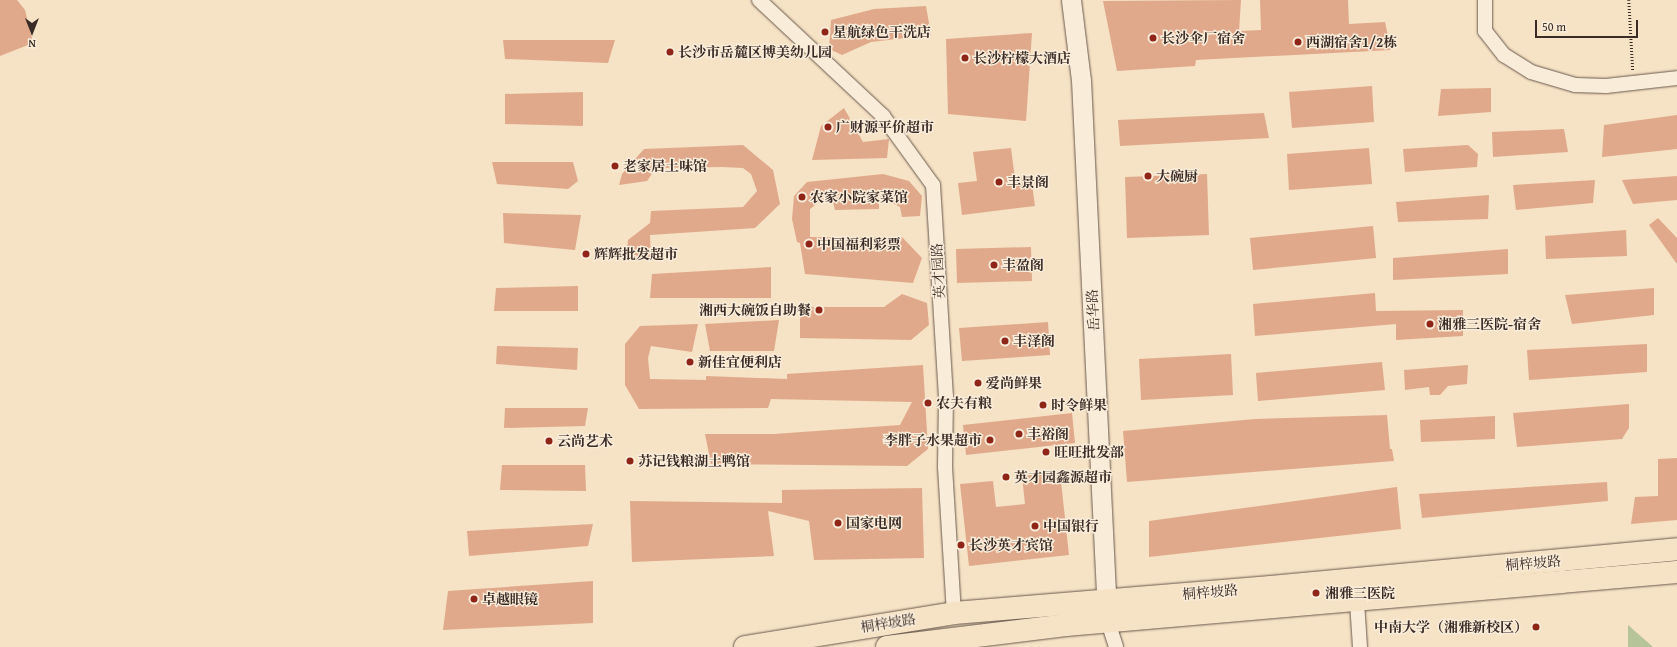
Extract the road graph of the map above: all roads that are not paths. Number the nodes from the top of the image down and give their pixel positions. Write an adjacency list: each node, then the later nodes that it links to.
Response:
1 (759, 0): 9 (street, 英才园路)
2 (1071, 0): 7 (street, 岳华路)
3 (1485, 0): 4 (street)
4 (1677, 78)
5 (1677, 549): 7 (main road, 桐梓坡路)
6 (1677, 572): 8 (main road, 桐梓坡路)
7 (1106, 600): 9 (main road, 桐梓坡路); 10 (street, 岳华路)
8 (1357, 602): 10 (main road, 桐梓坡路); 14 (street)
9 (954, 613): 11 (main road, 桐梓坡路)
10 (1108, 622): 12 (main road, 桐梓坡路); 13 (street)
11 (745, 647)
12 (888, 647)
13 (1116, 647)
14 (1360, 647)

